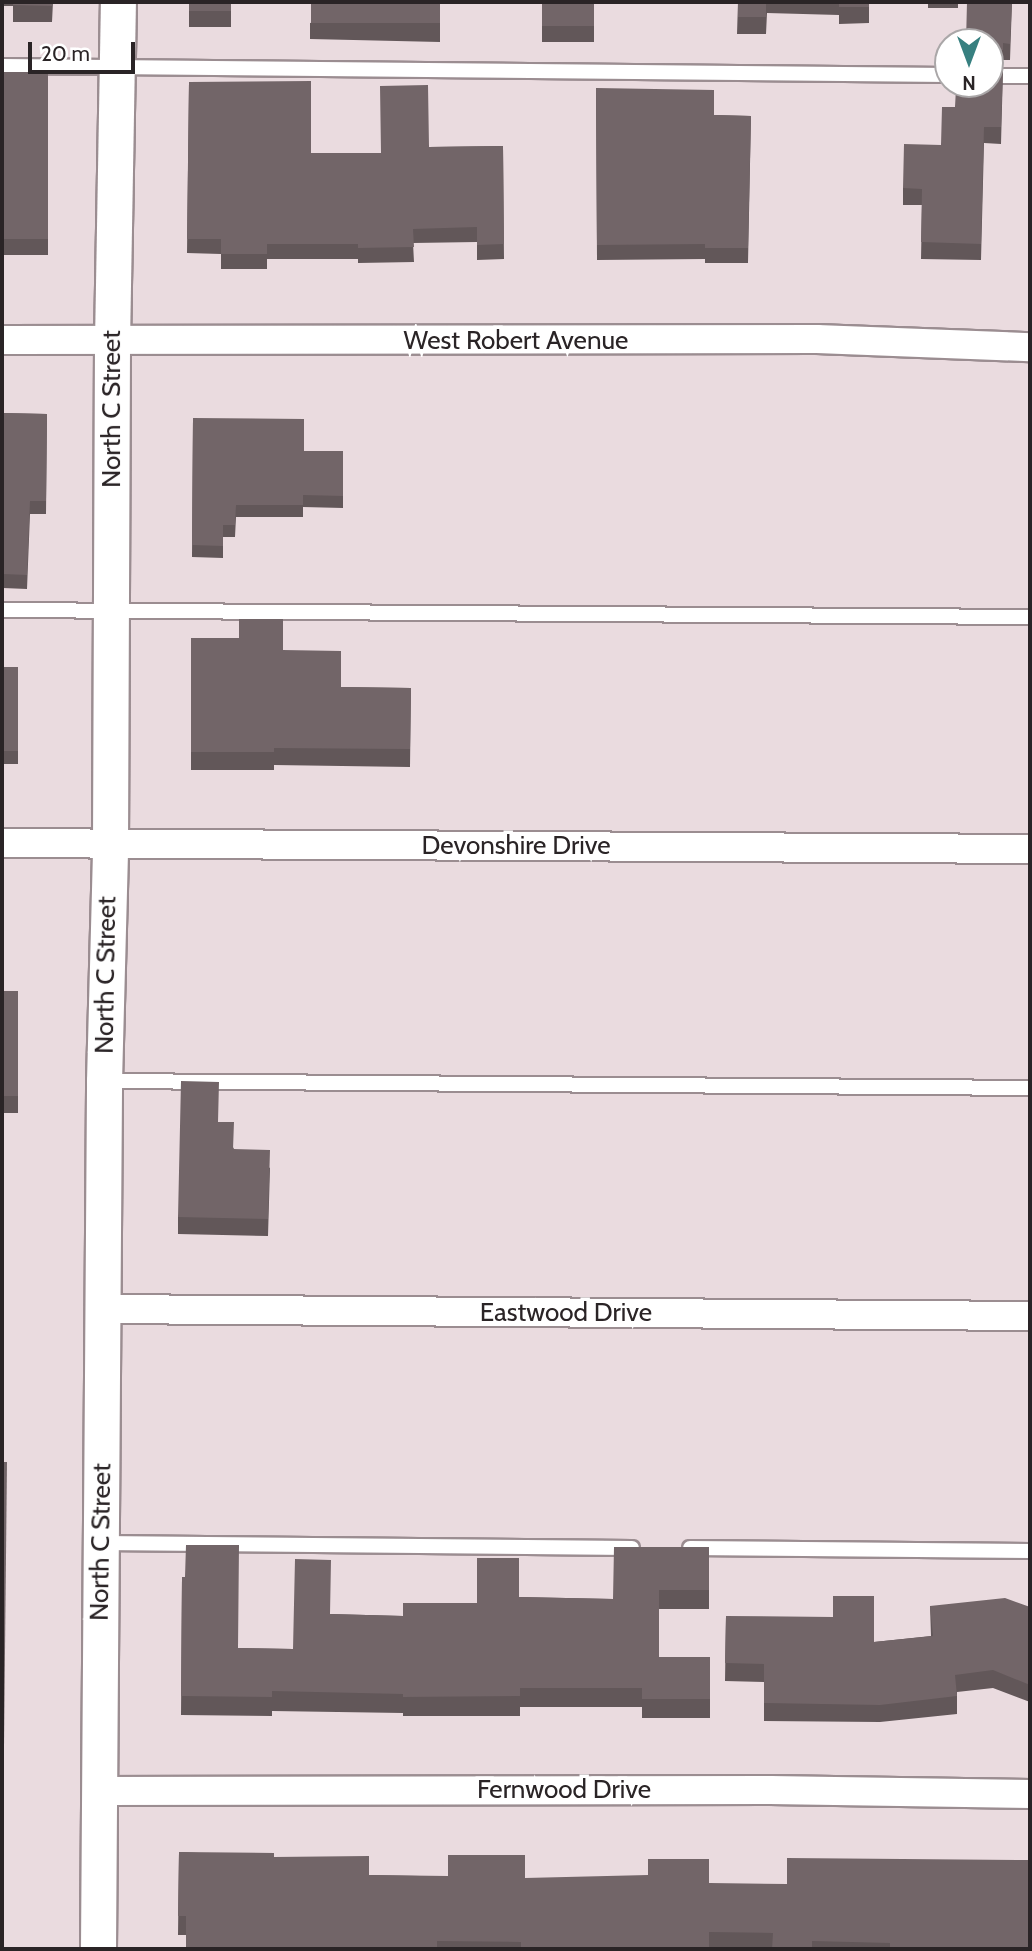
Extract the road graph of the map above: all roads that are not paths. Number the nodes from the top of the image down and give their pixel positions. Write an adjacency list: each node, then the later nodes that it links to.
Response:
1 (118, 2): 3 (street, North C Street)
2 (2, 66): 3 (lane)
3 (118, 68): 4 (lane); 8 (street, North C Street)
4 (934, 75)
5 (1004, 76): 6 (lane)
6 (1030, 76)
7 (2, 340): 8 (street, West Robert Avenue)
8 (112, 342): 9 (street, West Robert Avenue); 11 (street, North C Street)
9 (1030, 347)
10 (2, 610): 11 (lane)
11 (111, 611): 12 (lane); 14 (street, North C Street)
12 (1030, 617)
13 (2, 843): 14 (street, Devonshire Drive)
14 (110, 844): 15 (street, Devonshire Drive); 16 (street, North C Street)
15 (1030, 849)
16 (104, 1081): 17 (lane); 18 (street, North C Street)
17 (1030, 1088)
18 (102, 1309): 19 (street, Eastwood Drive); 20 (street, North C Street)
19 (1030, 1316)
20 (101, 1543): 21 (lane); 24 (street, North C Street)
21 (642, 1548)
22 (670, 1548): 23 (lane)
23 (1030, 1551)
24 (97, 1791): 25 (street, Fernwood Drive); 26 (street, North C Street)
25 (1030, 1794)
26 (99, 1949)

